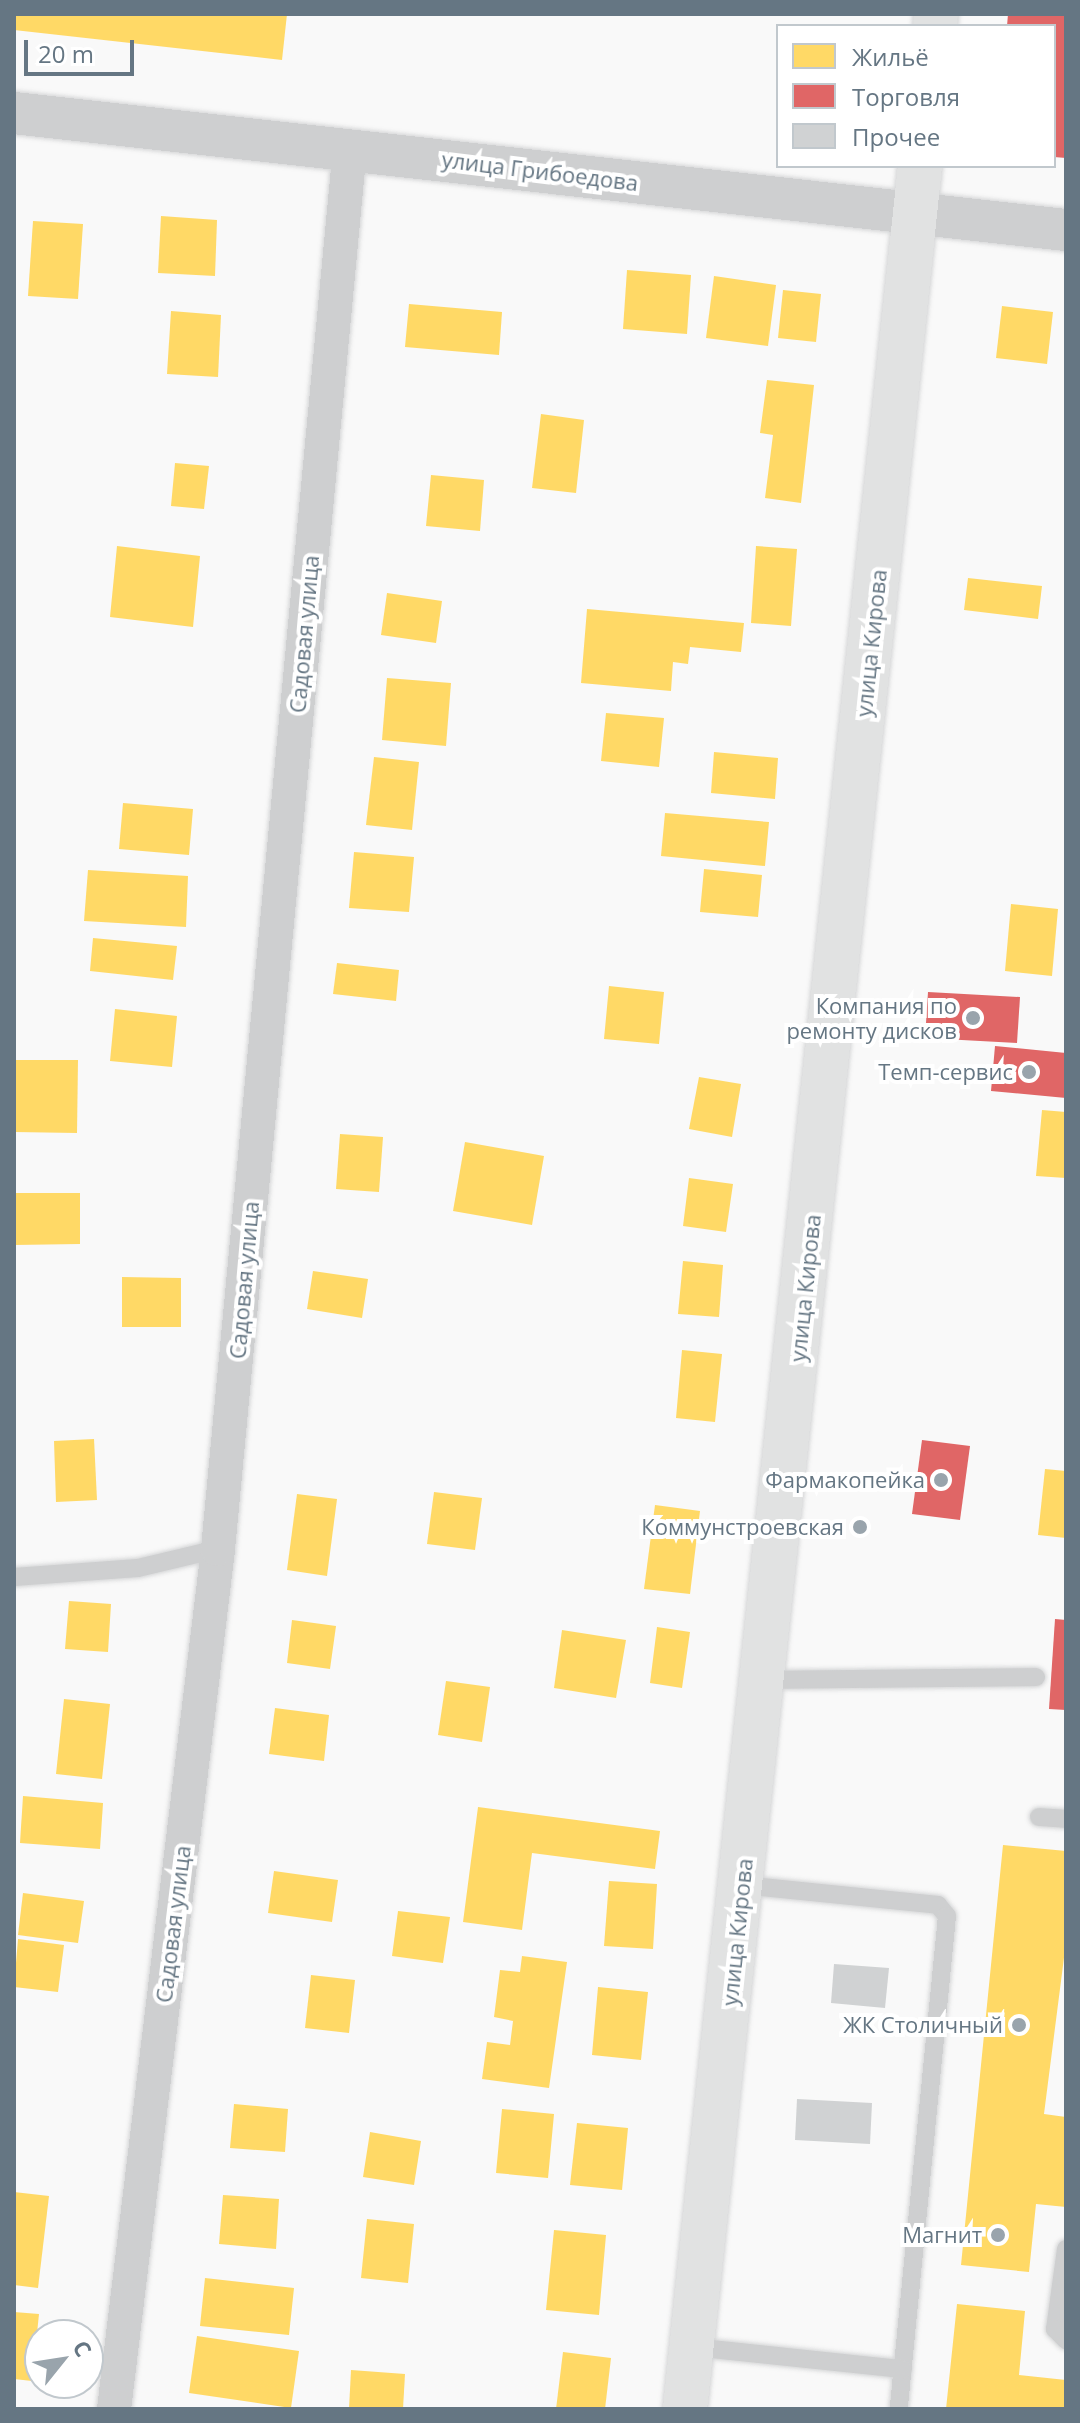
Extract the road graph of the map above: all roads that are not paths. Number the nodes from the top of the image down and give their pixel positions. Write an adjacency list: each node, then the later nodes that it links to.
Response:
1 (14, 113): 2 (street, улица Грибоедова)
2 (350, 147): 4 (street, улица Грибоедова); 6 (street, Садовая улица)
3 (920, 168): 4 (main road, улица Кирова)
4 (914, 217): 5 (street, улица Грибоедова); 9 (main road, улица Кирова)
5 (1066, 230)
6 (218, 1549): 7 (lane); 17 (street, Садовая улица)
7 (14, 1577)
8 (1036, 1677): 9 (lane)
9 (764, 1680): 12 (main road, улица Кирова)
10 (1039, 1817): 11 (lane)
11 (1066, 1819)
12 (742, 1885): 15 (main road, улица Кирова); 16 (lane)
13 (1066, 2249): 14 (lane)
14 (1066, 2340)
15 (692, 2347): 16 (lane); 18 (main road, улица Кирова)
16 (903, 2369): 19 (lane)
17 (114, 2409)
18 (685, 2409)
19 (899, 2409)

